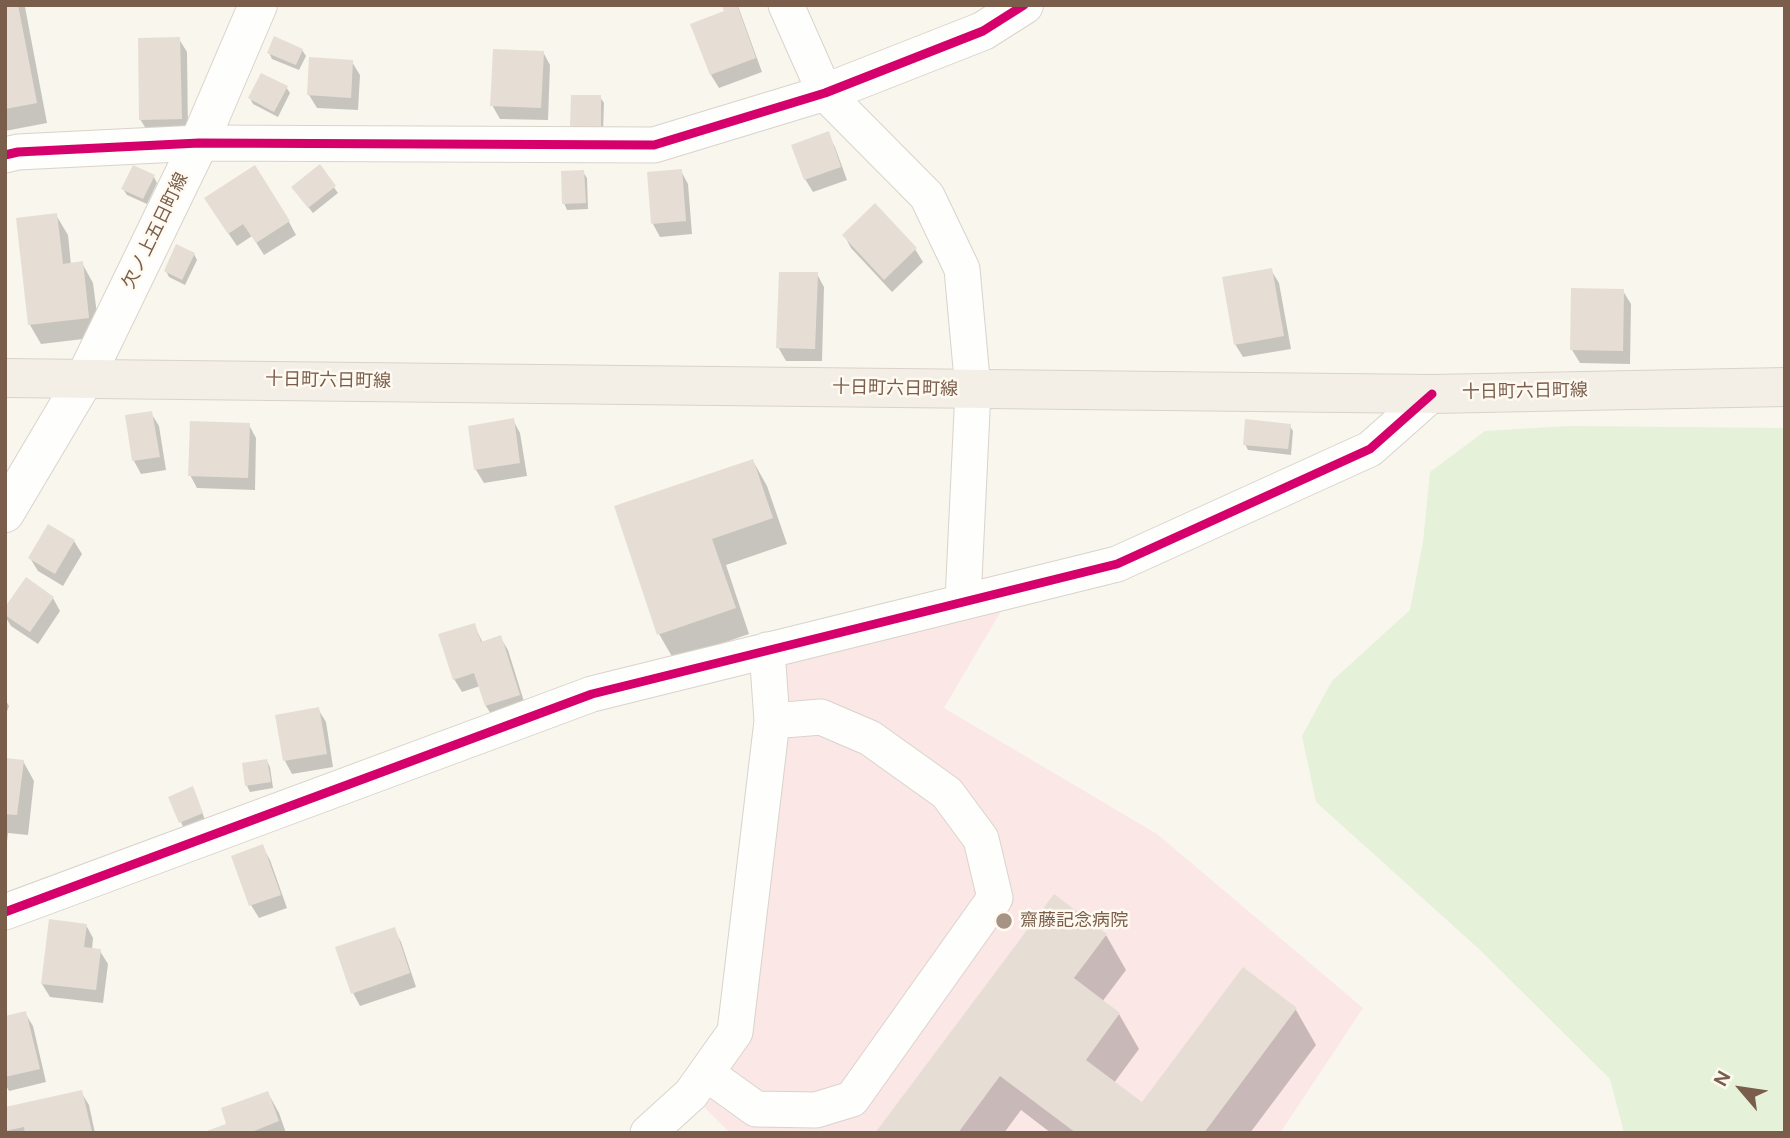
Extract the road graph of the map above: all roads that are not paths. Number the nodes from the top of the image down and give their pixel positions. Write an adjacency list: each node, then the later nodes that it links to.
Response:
1 (258, 5): 5 (main road, 欠ノ上五日町線)
2 (786, 5): 4 (street)
3 (1024, 5): 4 (main road)
4 (825, 93): 5 (street); 10 (street)
5 (199, 143): 6 (street); 8 (main road, 欠ノ上五日町線)
6 (5, 155)
7 (5, 378): 8 (main road, 十日町六日町線)
8 (85, 378): 10 (main road, 十日町六日町線); 12 (main road, 欠ノ上五日町線)
9 (1785, 387): 11 (main road, 十日町六日町線)
10 (973, 390): 11 (main road, 十日町六日町線); 13 (street)
11 (1432, 394): 13 (street)
12 (5, 513)
13 (963, 601): 14 (street)
14 (767, 650): 15 (street); 16 (street)
15 (772, 721): 17 (street); 17 (street)
16 (5, 912)
17 (706, 1073): 18 (street)
18 (648, 1133)

